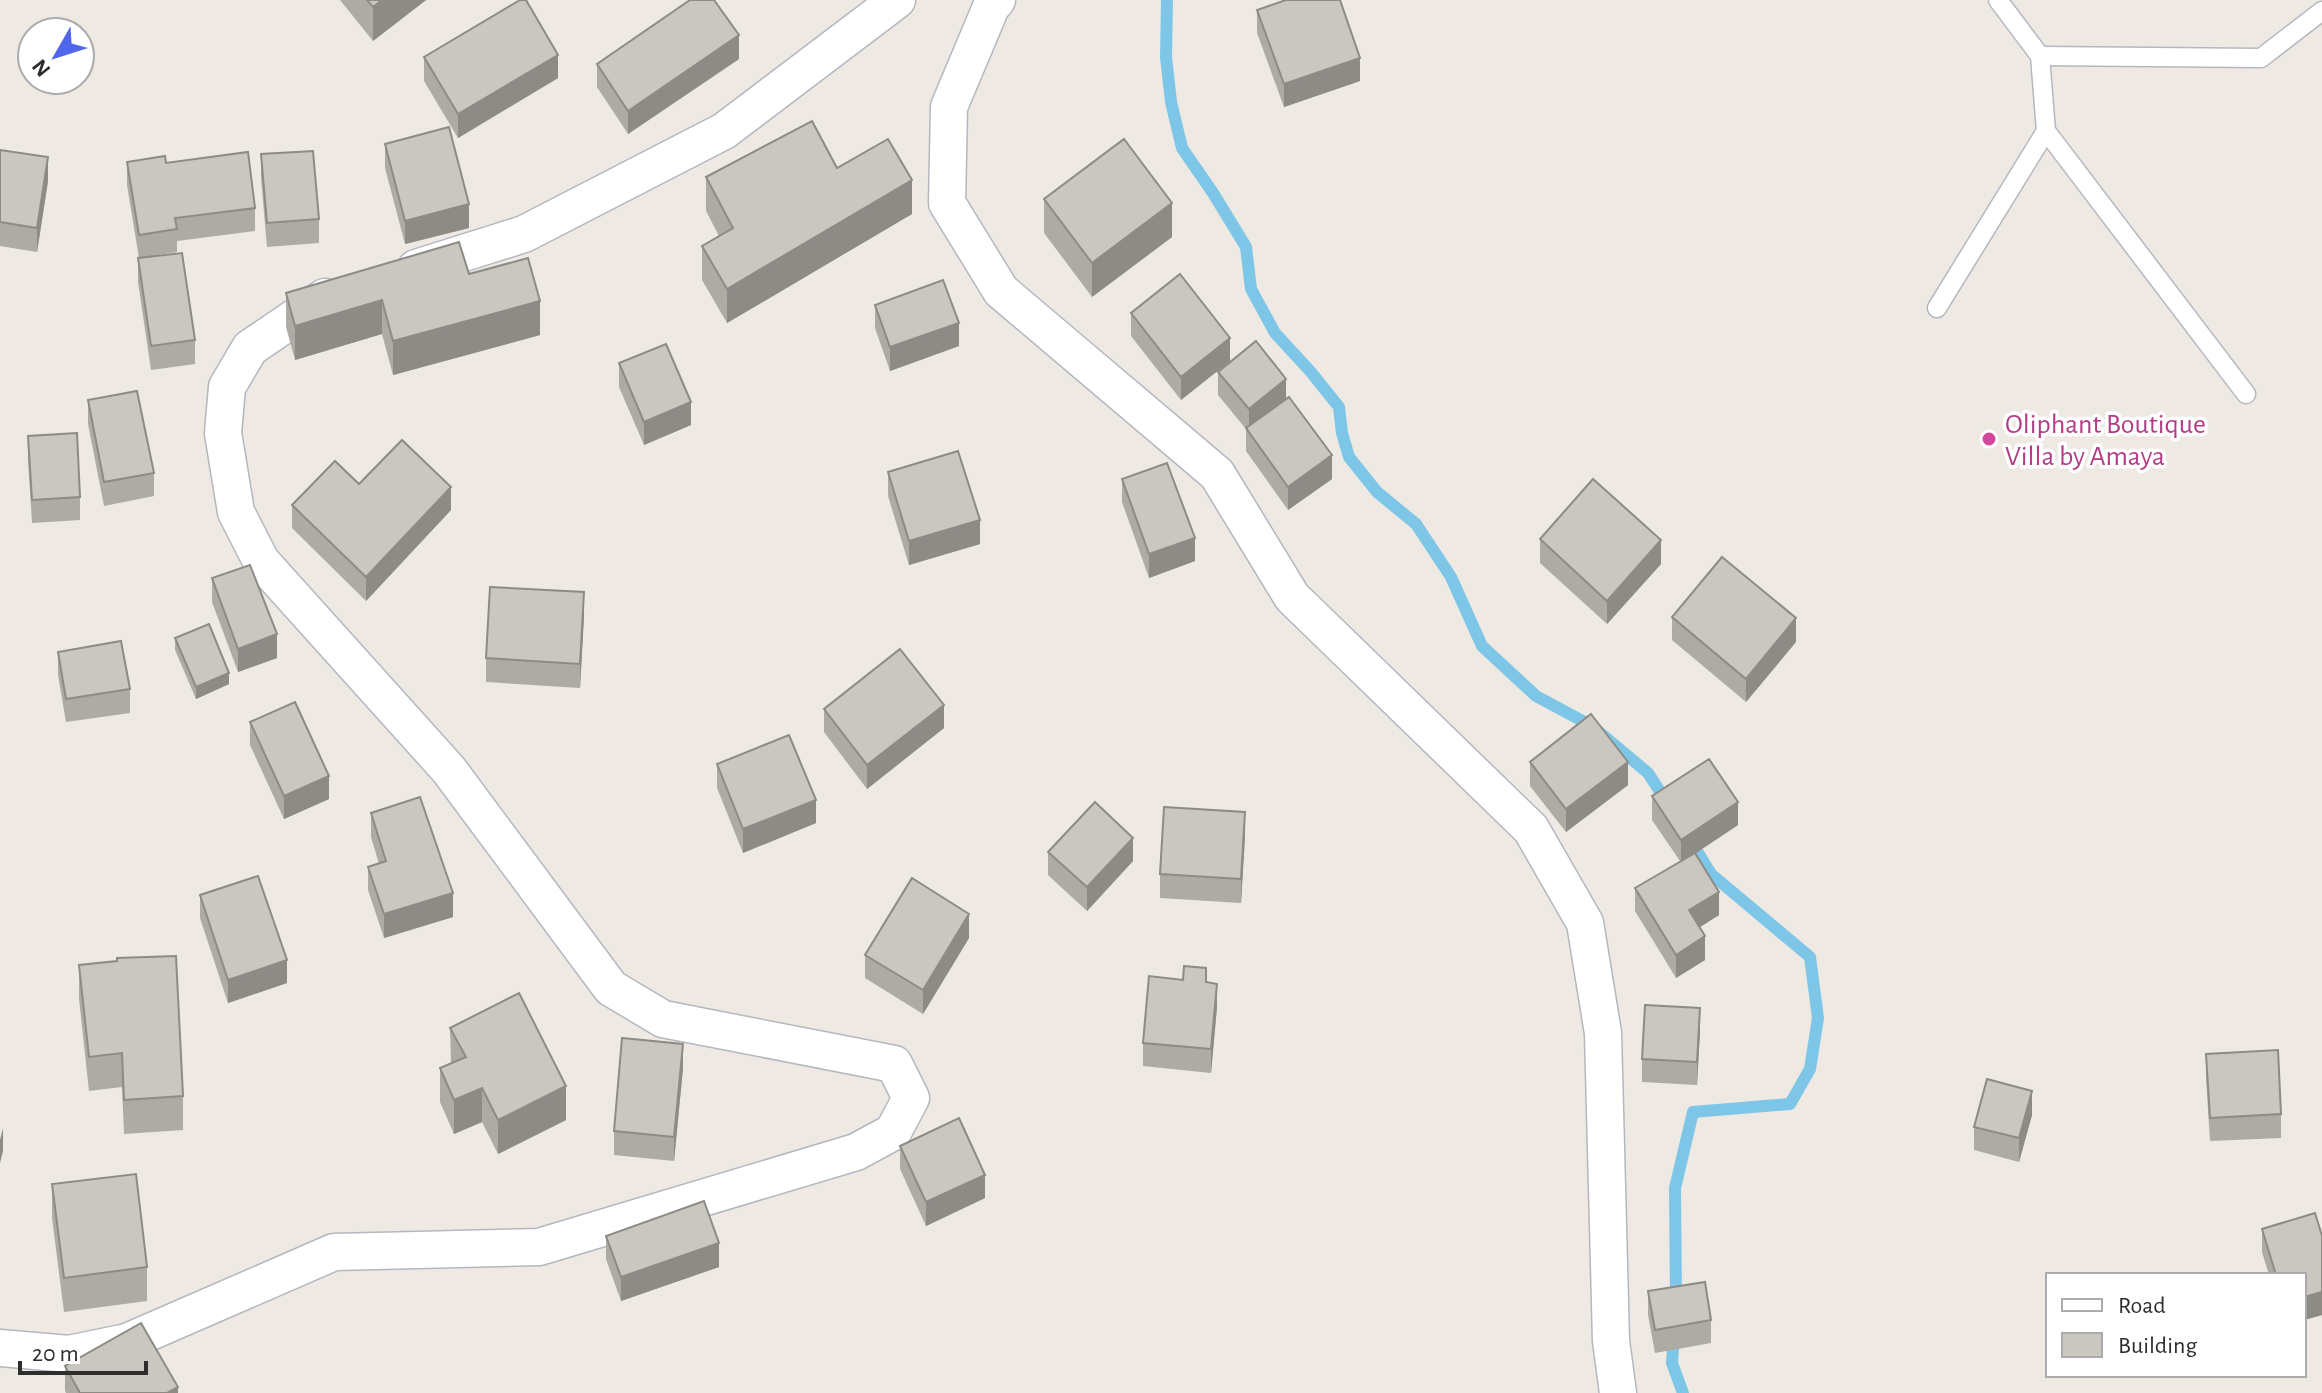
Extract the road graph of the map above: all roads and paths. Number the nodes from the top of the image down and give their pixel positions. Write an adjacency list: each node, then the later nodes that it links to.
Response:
1 (897, 0): 9 (street)
2 (997, 0): 10 (street)
3 (1998, 0): 5 (lane)
4 (2322, 11): 5 (lane)
5 (2040, 56): 6 (lane)
6 (2046, 131): 7 (lane); 8 (lane)
7 (1937, 308)
8 (2246, 394)
9 (0, 1348)
10 (1618, 1393)

